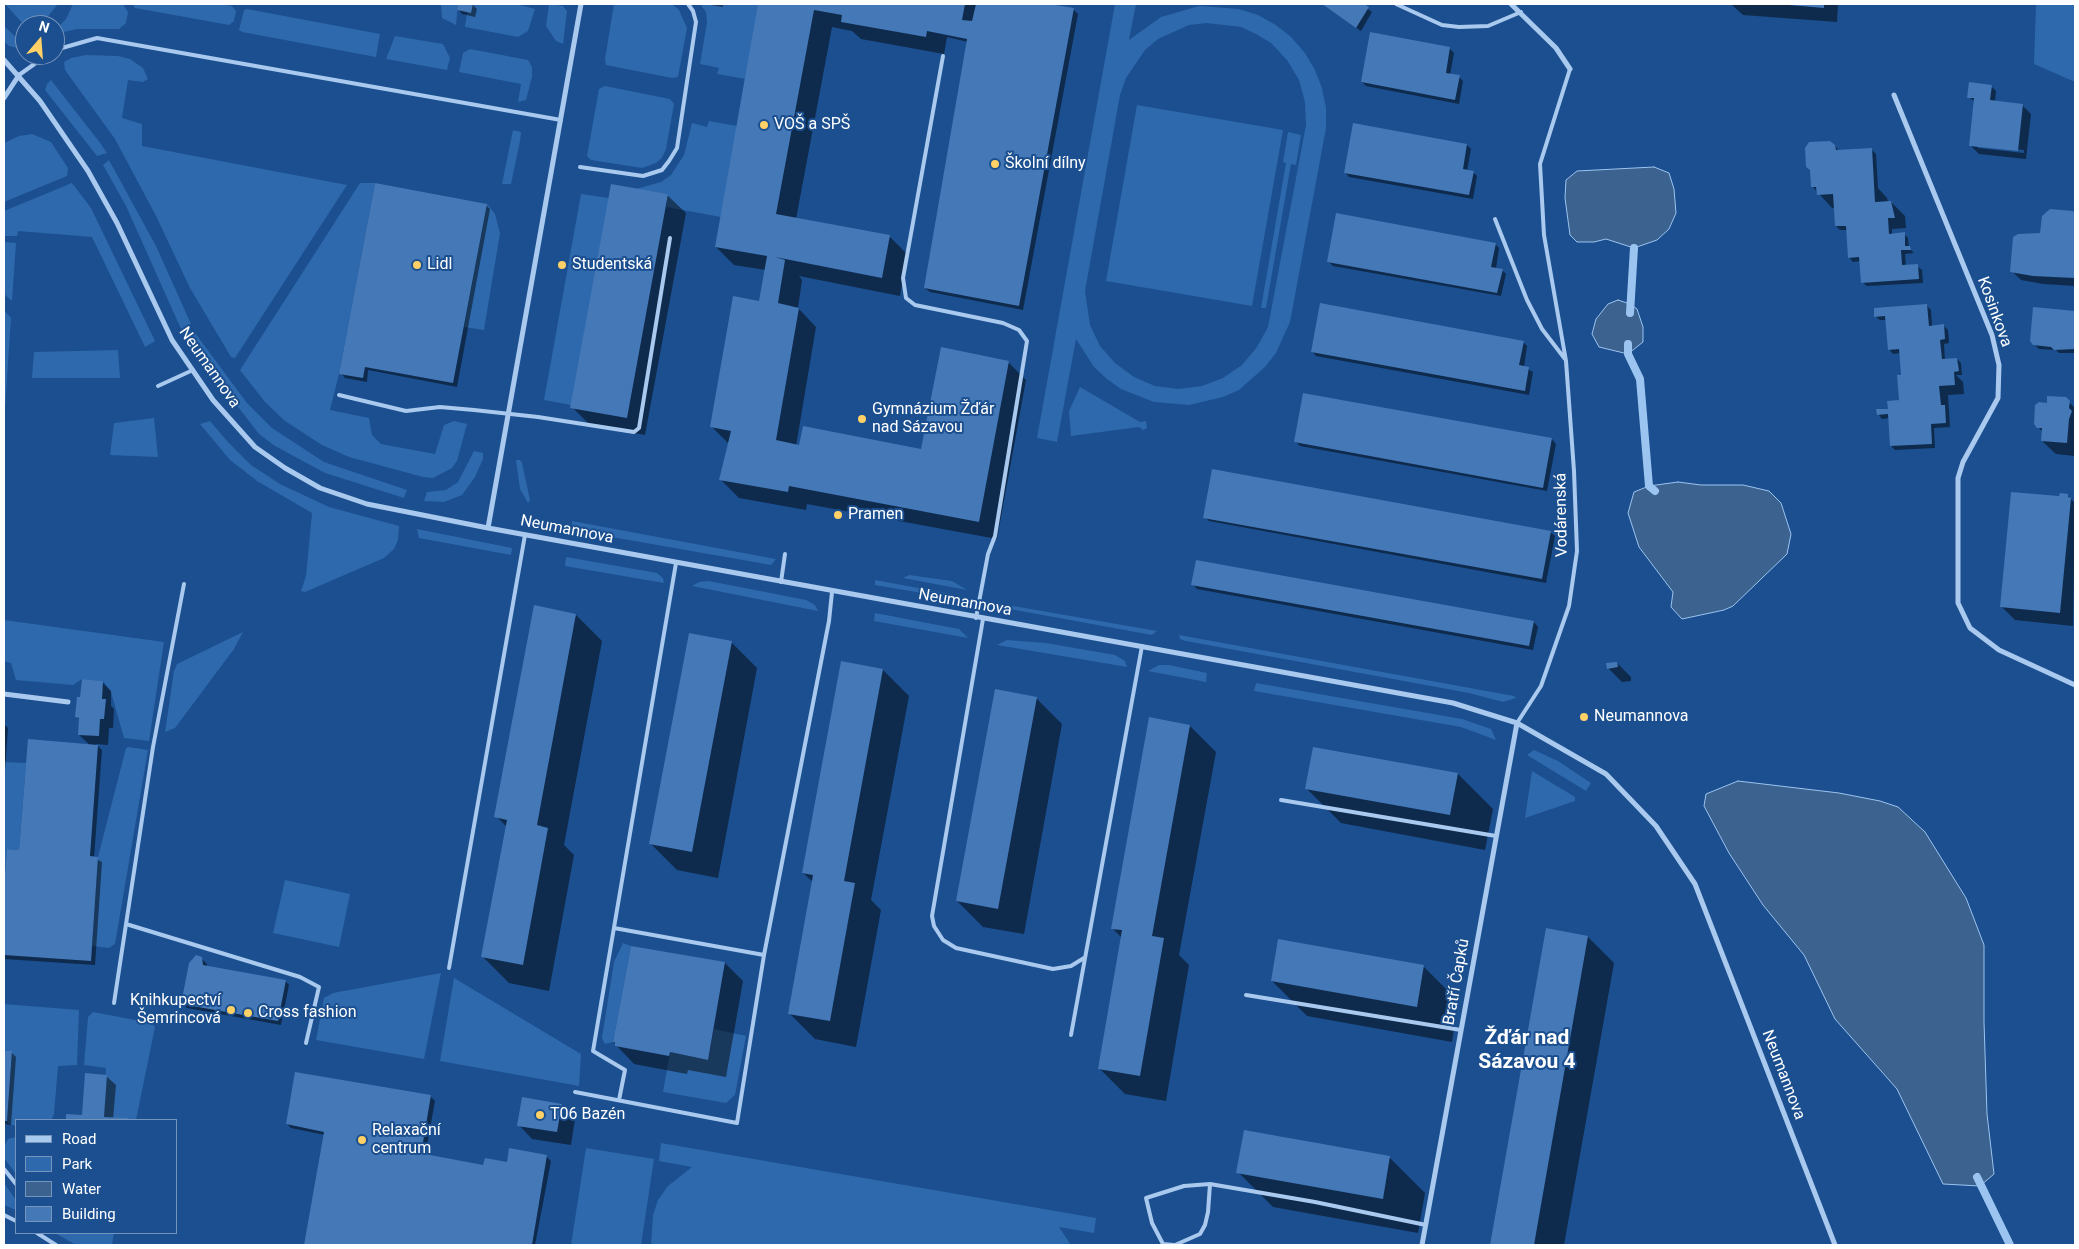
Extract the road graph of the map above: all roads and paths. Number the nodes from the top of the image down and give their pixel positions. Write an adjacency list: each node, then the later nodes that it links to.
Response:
1 (581, 4): 14 (street)
2 (688, 4): 15 (lane)
3 (1396, 4): 5 (lane)
4 (1511, 4): 5 (street)
5 (1521, 12): 10 (street)
6 (65, 47): 14 (lane)
7 (943, 56): 30 (lane)
8 (4, 60): 11 (street, Neumannova)
9 (32, 65): 11 (lane)
10 (1570, 69): 18 (lane, Vodárenská)
11 (19, 74): 13 (street); 19 (street, Neumannova)
12 (1894, 95): 33 (street, Kosinkova)
13 (4, 98)
14 (561, 120): 22 (street)
15 (580, 167)
16 (1495, 219): 18 (lane)
17 (670, 238): 22 (lane)
18 (1566, 361): 36 (lane, Vodárenská)
19 (193, 370): 20 (lane); 23 (street, Neumannova)
20 (158, 386)
21 (338, 395): 22 (lane)
22 (508, 415): 23 (street)
23 (488, 528): 24 (street, Neumannova)
24 (525, 535): 26 (street, Neumannova); 43 (lane)
25 (785, 554): 27 (lane)
26 (676, 563): 27 (street, Neumannova); 40 (lane)
27 (781, 582): 29 (street, Neumannova)
28 (184, 584): 39 (lane)
29 (832, 592): 30 (street, Neumannova); 41 (lane)
30 (976, 618): 31 (street, Neumannova)
31 (983, 619): 32 (street, Neumannova); 42 (lane)
32 (1142, 646): 36 (street, Neumannova); 42 (lane)
33 (2075, 685)
34 (4, 694): 35 (street)
35 (68, 702)
36 (1517, 723): 38 (street, Bratří Čapků); 59 (street, Neumannova)
37 (1281, 800): 38 (lane)
38 (1496, 836): 46 (street, Bratří Čapků)
39 (126, 924): 45 (lane); 48 (lane)
40 (614, 928): 41 (lane); 50 (lane)
41 (764, 955): 50 (lane)
42 (1084, 958): 47 (lane)
43 (449, 968)
44 (1246, 995): 46 (lane)
45 (114, 1003)
46 (1461, 1030): 54 (street, Bratří Čapků)
47 (1071, 1035)
48 (306, 1043)
49 (575, 1092): 50 (lane)
50 (619, 1100)
51 (4, 1169): 52 (lane)
52 (15, 1183)
53 (1210, 1184): 54 (lane); 57 (lane); 57 (lane)
54 (1426, 1225): 58 (street, Bratří Čapků)
55 (40, 1234): 56 (lane)
56 (56, 1245)
57 (1174, 1245)
58 (1422, 1245)
59 (1835, 1245)

